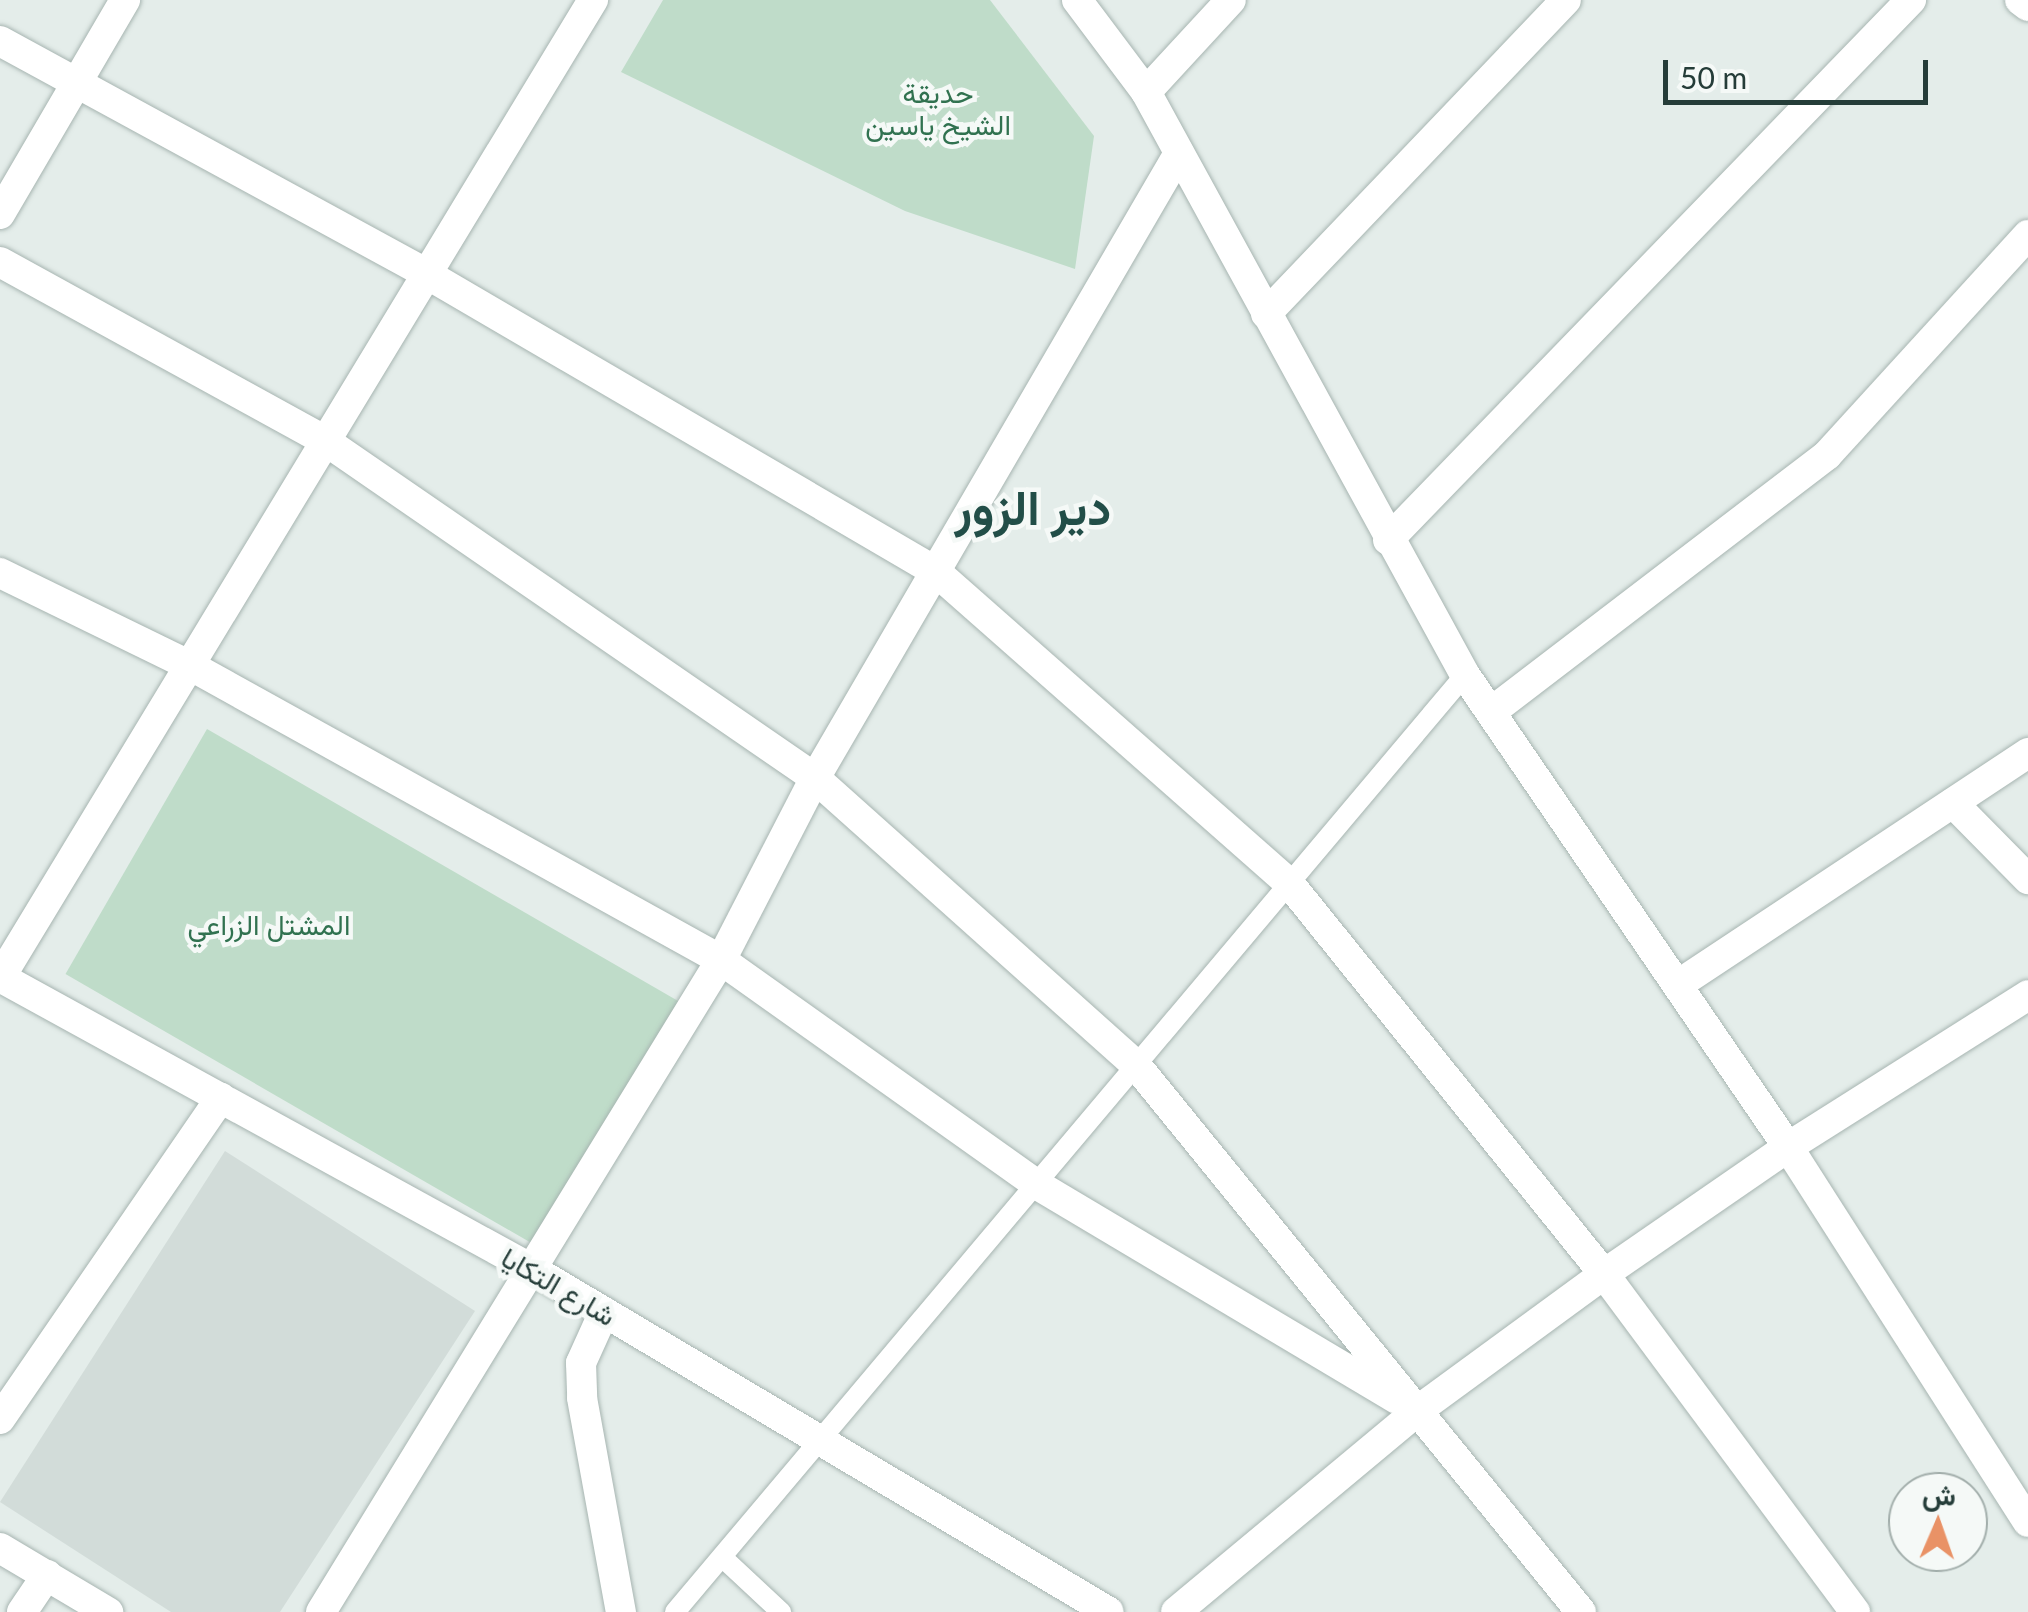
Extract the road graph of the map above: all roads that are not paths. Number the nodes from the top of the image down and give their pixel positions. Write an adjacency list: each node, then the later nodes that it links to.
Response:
1 (125, 0): 10 (street)
2 (1077, 0): 11 (street)
3 (1231, 0): 11 (street)
4 (1566, 0): 17 (street)
5 (1911, 0): 19 (street)
6 (2020, 0): 8 (street)
7 (580, 4): 16 (street)
8 (2028, 6)
9 (0, 41): 10 (street)
10 (77, 82): 13 (street); 16 (street)
11 (1146, 92): 12 (street)
12 (1179, 153): 17 (street); 20 (street)
13 (0, 214)
14 (2028, 235): 24 (street)
15 (0, 262): 18 (street)
16 (424, 272): 18 (street); 20 (street)
17 (1266, 314): 19 (street)
18 (327, 442): 22 (street); 26 (street)
19 (1388, 540): 23 (street)
20 (936, 571): 26 (street); 29 (street)
21 (0, 573): 22 (street)
22 (190, 666): 30 (street); 31 (street)
23 (1465, 674): 24 (street); 29 (lane)
24 (1491, 712): 32 (street)
25 (2028, 754): 27 (street)
26 (815, 778): 30 (street); 34 (street)
27 (1953, 803): 28 (street); 32 (street)
28 (2028, 879)
29 (1289, 883): 34 (lane); 39 (street)
30 (721, 960): 37 (street); 38 (street)
31 (0, 977): 35 (street, شارع التكايا)
32 (1678, 984): 36 (street)
33 (2028, 995): 36 (street)
34 (1136, 1065): 37 (lane); 41 (street)
35 (221, 1098): 38 (street, شارع التكايا); 42 (street)
36 (1788, 1147): 39 (street); 44 (street)
37 (1036, 1184): 41 (street); 43 (lane)
38 (530, 1268): 40 (street, شارع التكايا); 50 (street)
39 (1604, 1274): 41 (street); 57 (street)
40 (604, 1312): 43 (street, شارع التكايا); 51 (street)
41 (1417, 1411): 55 (street); 56 (street)
42 (0, 1419)
43 (820, 1440): 46 (lane); 54 (street, شارع التكايا)
44 (2028, 1522)
45 (0, 1548): 47 (street)
46 (722, 1556): 52 (lane); 53 (lane)
47 (47, 1575): 48 (street); 49 (street)
48 (22, 1612)
49 (108, 1612)
50 (321, 1612)
51 (621, 1612)
52 (675, 1612)
53 (782, 1612)
54 (1108, 1612)
55 (1176, 1612)
56 (1581, 1612)
57 (1855, 1612)

